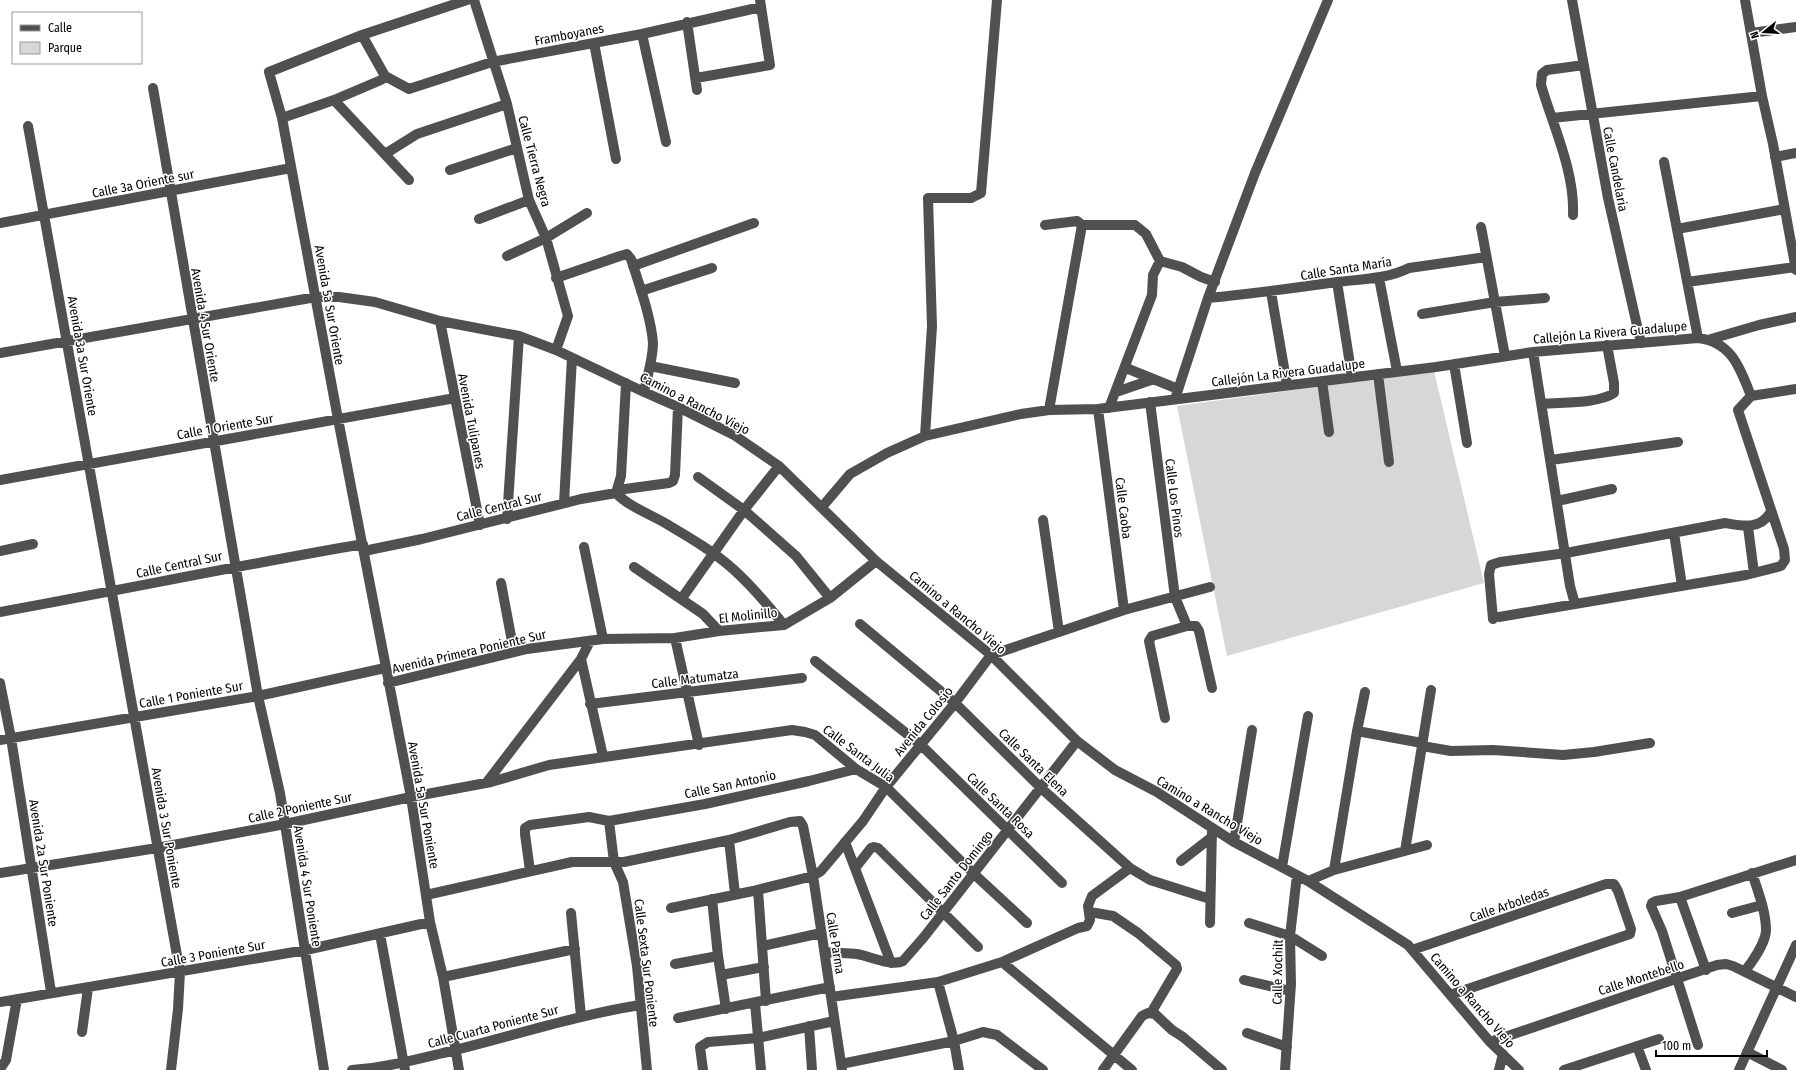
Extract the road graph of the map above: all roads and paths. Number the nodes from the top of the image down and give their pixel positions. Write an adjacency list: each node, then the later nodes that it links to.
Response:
1 (467, 0): 12 (street)
2 (474, 0): 14 (street, Calle Tierra Negra)
3 (997, 0): 109 (street)
4 (1328, 0): 60 (street)
5 (1572, 0): 15 (street, Calle Candelaria)
6 (1745, 0): 10 (street)
7 (761, 3): 8 (street, Framboyanes); 17 (street)
8 (687, 22): 11 (street, Framboyanes); 17 (street)
9 (1796, 27): 10 (street)
10 (1751, 33): 20 (street)
11 (642, 34): 13 (street, Framboyanes); 27 (street)
12 (362, 35): 16 (street); 24 (street, Avenida 5a Sur Oriente)
13 (594, 43): 14 (street, Framboyanes); 32 (street)
14 (492, 62): 16 (street, Framboyanes); 22 (street, Calle Tierra Negra)
15 (1584, 65): 23 (street, Calle Candelaria); 25 (street)
16 (385, 76): 21 (street)
17 (696, 78): 19 (street)
18 (153, 88): 37 (street, Avenida 4 Sur Oriente)
19 (698, 90)
20 (1762, 96): 23 (street); 31 (street)
21 (334, 100): 24 (street); 30 (street)
22 (506, 104): 28 (street, Calle Tierra Negra); 30 (street)
23 (1592, 114): 25 (street); 77 (street, Calle Candelaria)
24 (282, 118): 34 (street, Avenida 5a Sur Oriente)
25 (1552, 118): 42 (street)
26 (28, 126): 41 (street, Avenida 3a Sur Oriente)
27 (666, 142)
28 (517, 148): 35 (street); 38 (street, Calle Tierra Negra)
29 (1796, 153): 31 (street)
30 (384, 154): 36 (street)
31 (1776, 157): 39 (street)
32 (616, 159)
33 (1664, 162): 49 (street)
34 (291, 168): 37 (street, Calle 3a Oriente sur); 65 (street, Avenida 5a Sur Oriente)
35 (450, 170)
36 (409, 180)
37 (170, 191): 41 (street, Calle 3a Oriente sur); 71 (street, Avenida 4 Sur Oriente)
38 (529, 200): 43 (street); 51 (street, Calle Tierra Negra)
39 (1785, 209): 49 (street); 50 (street)
40 (587, 213): 51 (street)
41 (44, 215): 44 (street, Calle 3a Oriente sur); 76 (street, Avenida 3a Sur Oriente)
42 (1573, 216)
43 (480, 219)
44 (0, 223)
45 (754, 223): 55 (street)
46 (1045, 225): 47 (street)
47 (1082, 225): 54 (street); 105 (street)
48 (1481, 227): 53 (street)
49 (1677, 228): 62 (street)
50 (1793, 230): 57 (street)
51 (546, 238): 52 (street); 58 (street, Calle Tierra Negra)
52 (507, 256)
53 (1486, 257): 59 (street, Calle Santa María); 68 (street)
54 (1160, 261): 60 (street); 86 (street)
55 (633, 266): 58 (street); 63 (street)
56 (712, 268): 63 (street)
57 (1796, 268): 62 (street)
58 (556, 278): 79 (street, Calle Tierra Negra)
59 (1379, 278): 61 (street, Calle Santa María); 87 (street)
60 (1215, 282): 66 (street)
61 (1337, 282): 64 (street, Calle Santa María); 89 (street)
62 (1687, 282): 74 (street)
63 (641, 291): 85 (street)
64 (1271, 292): 66 (street, Calle Santa María); 94 (street)
65 (316, 297): 71 (street, Camino a Rancho Viejo); 72 (street, Camino a Rancho Viejo); 107 (street, Avenida 5a Sur Oriente)
66 (1208, 298): 98 (street)
67 (1545, 298): 68 (street)
68 (1495, 302): 69 (street); 82 (street)
69 (1422, 314)
70 (1796, 318): 75 (street)
71 (192, 319): 76 (street, Camino a Rancho Viejo); 110 (street, Avenida 4 Sur Oriente)
72 (440, 321): 73 (street, Camino a Rancho Viejo); 100 (street, Avenida Tulipanes)
73 (519, 336): 79 (street, Camino a Rancho Viejo); 126 (street)
74 (1698, 338): 75 (street, Callejón La Rivera Guadalupe); 77 (street, Callejón La Rivera Guadalupe)
75 (1711, 339): 99 (street, Callejón La Rivera Guadalupe)
76 (67, 341): 81 (street, Camino a Rancho Viejo); 115 (street, Avenida 3a Sur Oriente)
77 (1641, 342): 78 (street, Callejón La Rivera Guadalupe)
78 (1607, 345): 80 (street, Callejón La Rivera Guadalupe); 102 (street)
79 (556, 350): 83 (street, Camino a Rancho Viejo)
80 (1534, 352): 82 (street, Callejón La Rivera Guadalupe); 102 (street)
81 (0, 353)
82 (1505, 356): 84 (street, Callejón La Rivera Guadalupe)
83 (572, 358): 92 (street, Camino a Rancho Viejo); 122 (street)
84 (1454, 364): 87 (street, Callejón La Rivera Guadalupe); 112 (street)
85 (650, 366): 93 (street); 96 (street)
86 (1126, 368): 90 (street); 97 (street)
87 (1397, 371): 88 (street, Callejón La Rivera Guadalupe)
88 (1378, 374): 89 (street, Callejón La Rivera Guadalupe); 114 (street)
89 (1352, 377): 91 (street, Callejón La Rivera Guadalupe)
90 (1154, 379): 97 (street); 98 (street)
91 (1322, 381): 94 (street, Callejón La Rivera Guadalupe); 108 (street)
92 (626, 383): 96 (street, Camino a Rancho Viejo); 120 (street)
93 (735, 383)
94 (1287, 385): 98 (street, Callejón La Rivera Guadalupe)
95 (1796, 389): 99 (street)
96 (644, 392): 103 (street, Camino a Rancho Viejo)
97 (1116, 392): 104 (street)
98 (1176, 394): 101 (street, Callejón La Rivera Guadalupe)
99 (1751, 396): 125 (street)
100 (455, 398): 107 (street, Calle 1 Oriente Sur); 128 (street, Avenida Tulipanes)
101 (1150, 402): 104 (street, Callejón La Rivera Guadalupe); 146 (street, Calle Los Pinos)
102 (1542, 404): 113 (street)
103 (678, 407): 116 (street, Camino a Rancho Viejo); 120 (street, Calle Central Sur)
104 (1109, 408): 106 (street, Callejón La Rivera Guadalupe)
105 (1049, 410): 106 (street, Callejón La Rivera Guadalupe); 109 (street, Callejón La Rivera Guadalupe)
106 (1098, 410): 151 (street, Calle Caoba)
107 (338, 419): 110 (street, Calle 1 Oriente Sur); 132 (street, Avenida 5a Sur Oriente)
108 (1329, 432)
109 (925, 436): 123 (street, Callejón La Rivera Guadalupe)
110 (213, 442): 115 (street, Calle 1 Oriente Sur); 138 (street, Avenida 4 Sur Oriente)
111 (1678, 442): 113 (street)
112 (1467, 443)
113 (1551, 460): 121 (street)
114 (1389, 462)
115 (89, 464): 118 (street, Calle 1 Oriente Sur); 145 (street, Avenida 3a Sur Oriente)
116 (779, 466): 123 (street, Camino a Rancho Viejo); 124 (street)
117 (698, 477): 124 (street)
118 (0, 480)
119 (1612, 490): 121 (street)
120 (616, 493): 122 (street, Calle Central Sur); 135 (street)
121 (1557, 501): 136 (street)
122 (564, 503): 126 (street, Calle Central Sur)
123 (822, 507): 137 (street, Camino a Rancho Viejo)
124 (744, 510): 135 (street); 148 (street)
125 (1770, 512): 129 (street); 140 (street)
126 (507, 519): 128 (street, Calle Central Sur)
127 (1043, 520): 157 (street)
128 (480, 525): 132 (street, Calle Central Sur)
129 (1748, 527): 130 (street); 140 (street)
130 (1674, 533): 136 (street); 143 (street)
131 (33, 544): 134 (street)
132 (363, 547): 138 (street, Calle Central Sur); 165 (street, Avenida 5a Sur Poniente)
133 (584, 547): 159 (street)
134 (0, 551)
135 (714, 553): 147 (street); 154 (street)
136 (1566, 553): 142 (street); 150 (street)
137 (876, 561): 148 (street, El Molinillo); 162 (street, Camino a Rancho Viejo)
138 (235, 566): 145 (street, Calle Central Sur); 173 (street, Avenida 4 Sur Poniente)
139 (634, 567): 147 (street)
140 (1754, 573): 143 (street)
141 (501, 583): 161 (street)
142 (1570, 586): 149 (street); 150 (street)
143 (1682, 586): 149 (street)
144 (1210, 587): 146 (street)
145 (112, 592): 152 (street, Calle Central Sur); 177 (street, Avenida 3 Sur Poniente)
146 (1175, 597): 151 (street); 155 (street, Calle Los Pinos)
147 (682, 598): 156 (street)
148 (830, 598): 154 (street, El Molinillo)
149 (1595, 601): 150 (street)
150 (1575, 604)
151 (1124, 610): 157 (street)
152 (0, 612)
153 (860, 624): 175 (street, Calle Santa Elena)
154 (784, 625): 156 (street, El Molinillo)
155 (1187, 626): 169 (street); 178 (street)
156 (719, 631): 158 (street, El Molinillo)
157 (1059, 632): 162 (street)
158 (676, 638): 159 (street, El Molinillo); 172 (street)
159 (603, 639): 160 (street, Avenida Primera Poniente Sur)
160 (590, 641): 161 (street, Avenida Primera Poniente Sur); 163 (street)
161 (514, 652): 168 (street, Avenida Primera Poniente Sur)
162 (991, 655): 175 (street, Avenida Colosio); 183 (street, Camino a Rancho Viejo)
163 (581, 659): 174 (street); 190 (street)
164 (815, 661): 187 (street, Calle Santa Rosa)
165 (385, 668): 168 (street, Avenida 5a Sur Poniente); 173 (street, Calle 1 Poniente Sur)
166 (802, 678): 172 (street, Calle Matumatza)
167 (0, 683): 181 (street, Avenida 2a Sur Poniente)
168 (388, 683): 193 (street, Avenida 5a Sur Poniente)
169 (1212, 688)
170 (1431, 690): 185 (street)
171 (1365, 692): 180 (street)
172 (687, 693): 174 (street, Calle Matumatza); 186 (street)
173 (258, 696): 177 (street, Calle 1 Poniente Sur); 195 (street, Avenida 4 Sur Poniente)
174 (590, 704): 188 (street)
175 (955, 704): 187 (street, Avenida Colosio); 192 (street, Calle Santa Elena)
176 (1308, 716): 208 (street)
177 (134, 717): 181 (street, Calle 1 Poniente Sur); 202 (street, Avenida 3 Sur Poniente)
178 (1165, 718)
179 (1252, 730): 200 (street)
180 (1357, 731): 185 (street); 211 (street)
181 (11, 738): 182 (street, Calle 1 Poniente Sur); 209 (street, Avenida 2a Sur Poniente)
182 (0, 740)
183 (1077, 741): 192 (street, Calle Santo Domingo); 197 (street, Camino a Rancho Viejo)
184 (1650, 743): 185 (street)
185 (1422, 744): 203 (street)
186 (699, 745): 188 (street, Calle Santa Julia); 189 (street, Calle Santa Julia)
187 (921, 745): 191 (street, Avenida Colosio); 196 (street, Calle Santa Rosa)
188 (603, 756): 190 (street, Calle 2 Poniente Sur)
189 (856, 769): 191 (street, Calle Santa Julia); 194 (street, Calle San Antonio)
190 (487, 782): 193 (street, Calle 2 Poniente Sur)
191 (886, 787): 199 (street, Avenida Colosio); 215 (street, Calle Santa Julia)
192 (1041, 788): 196 (street, Calle Santo Domingo); 210 (street, Calle Santa Elena)
193 (411, 797): 195 (street, Calle 2 Poniente Sur); 222 (street, Avenida 5a Sur Poniente)
194 (609, 821): 206 (street, Calle Sexta Sur Poniente); 212 (street)
195 (285, 824): 202 (street, Calle 2 Poniente Sur); 243 (street, Avenida 4 Sur Poniente)
196 (1008, 829): 215 (street, Calle Santo Domingo); 219 (street, Calle Santa Rosa)
197 (1212, 832): 200 (street, Camino a Rancho Viejo); 205 (street); 225 (street)
198 (729, 840): 206 (street); 217 (street, Calle Parma); 221 (street)
199 (845, 842): 207 (street); 217 (street, Avenida Colosio)
200 (1234, 842): 208 (street, Camino a Rancho Viejo)
201 (1427, 844): 203 (street)
202 (157, 848): 209 (street, Calle 2 Poniente Sur); 254 (street, Avenida 3 Sur Poniente)
203 (1405, 851): 211 (street)
204 (1796, 860): 214 (street)
205 (1181, 861)
206 (615, 862): 212 (street); 271 (street, Calle Sexta Sur Poniente)
207 (856, 867): 230 (street); 248 (street)
208 (1282, 867): 216 (street, Camino a Rancho Viejo)
209 (31, 868): 213 (street, Calle 2 Poniente Sur); 263 (street, Avenida 2a Sur Poniente)
210 (1130, 868): 225 (street, Calle Santa Elena); 228 (street)
211 (1334, 870): 218 (street)
212 (530, 871): 222 (street)
213 (0, 873)
214 (1752, 873): 223 (street); 226 (street)
215 (974, 874): 230 (street, Calle Santo Domingo); 233 (street, Calle Santa Julia)
216 (1297, 875): 218 (street, Camino a Rancho Viejo); 238 (street, Calle Xochilt)
217 (813, 876): 220 (street); 236 (street, Calle Parma)
218 (1308, 881): 244 (street, Camino a Rancho Viejo)
219 (1062, 883)
220 (758, 890): 221 (street); 240 (street)
221 (735, 894): 224 (street)
222 (426, 895): 232 (street, Avenida 5a Sur Poniente)
223 (1680, 897): 252 (street); 257 (street)
224 (712, 898): 227 (street); 246 (street)
225 (1210, 899): 234 (street)
226 (1762, 905): 231 (street); 253 (street)
227 (671, 908)
228 (1090, 912): 249 (street); 273 (street)
229 (571, 913): 242 (street)
230 (943, 913): 241 (street); 248 (street, Calle Santo Domingo)
231 (1732, 913)
232 (430, 922): 237 (street, Calle 3 Poniente Sur); 256 (street, Avenida 5a Sur Poniente)
233 (1027, 923)
234 (1210, 923)
235 (1249, 923): 238 (street)
236 (821, 933): 240 (street); 245 (street, Calle Parma)
237 (380, 934): 243 (street, Calle 3 Poniente Sur); 292 (street)
238 (1290, 936): 247 (street); 262 (street, Calle Xochilt)
239 (1796, 945): 260 (street)
240 (762, 946): 251 (street)
241 (978, 947)
242 (575, 949): 256 (street); 274 (street)
243 (306, 950): 254 (street, Calle 3 Poniente Sur); 295 (street, Avenida 4 Sur Poniente)
244 (1412, 950): 265 (street, Camino a Rancho Viejo); 265 (street, Calle Arboledas)
245 (825, 952): 248 (street); 264 (street, Calle Parma)
246 (718, 956): 250 (street); 255 (street)
247 (1322, 956)
248 (891, 962)
249 (1002, 962): 259 (street); 290 (street)
250 (675, 964)
251 (764, 967): 255 (street); 268 (street)
252 (1706, 970): 253 (street, Calle Montebello); 257 (street, Calle Montebello)
253 (1745, 971): 260 (street, Calle Montebello)
254 (180, 972): 261 (street, Calle 3 Poniente Sur); 294 (street, Avenida 3 Sur Poniente)
255 (721, 975): 272 (street)
256 (443, 977): 287 (street, Avenida 5a Sur Poniente)
257 (1677, 979): 283 (street, Calle Montebello); 284 (street)
258 (1244, 980): 262 (street)
259 (938, 982): 264 (street); 282 (street)
260 (1776, 987): 266 (street, Calle Montebello); 288 (street)
261 (88, 988): 263 (street, Calle 3 Poniente Sur); 278 (street)
262 (1290, 991): 286 (street, Calle Xochilt)
263 (51, 992): 267 (street, Calle 3 Poniente Sur)
264 (830, 992): 268 (street); 276 (street, Calle Parma)
265 (1450, 995): 283 (street, Camino a Rancho Viejo)
266 (1796, 997)
267 (17, 999): 269 (street, Calle 3 Poniente Sur); 291 (street)
268 (766, 1001): 270 (street)
269 (0, 1002)
270 (755, 1003): 272 (street); 280 (street)
271 (640, 1005): 274 (street, Calle Cuarta Poniente Sur); 298 (street, Calle Sexta Sur Poniente)
272 (726, 1009): 275 (street)
273 (1151, 1013): 290 (street); 306 (street)
274 (581, 1016): 287 (street, Calle Cuarta Poniente Sur)
275 (678, 1018)
276 (834, 1021): 277 (street); 293 (street, Calle Parma)
277 (809, 1026): 280 (street); 301 (street)
278 (82, 1032)
279 (1247, 1033): 286 (street)
280 (758, 1038): 299 (street); 300 (street)
281 (1659, 1039): 285 (street)
282 (954, 1041): 293 (street); 302 (street); 303 (street)
283 (1490, 1042): 289 (street, Camino a Rancho Viejo)
284 (1698, 1045)
285 (1637, 1046): 310 (street); 311 (street)
286 (1287, 1047): 307 (street, Calle Xochilt)
287 (455, 1050): 292 (street, Calle Cuarta Poniente Sur); 297 (street, Avenida 5a Sur Poniente)
288 (1747, 1052): 312 (street); 313 (street)
289 (1502, 1054): 308 (street); 309 (street, Camino a Rancho Viejo)
290 (1114, 1055): 304 (street); 305 (street)
291 (5, 1066)
292 (404, 1066): 296 (street, Calle Cuarta Poniente Sur)
293 (842, 1067)
294 (171, 1070)
295 (324, 1070)
296 (352, 1070)
297 (459, 1070)
298 (647, 1070)
299 (703, 1070)
300 (761, 1070)
301 (812, 1070)
302 (959, 1070)
303 (1043, 1070)
304 (1103, 1070)
305 (1132, 1070)
306 (1222, 1070)
307 (1285, 1070)
308 (1499, 1070)
309 (1519, 1070)
310 (1564, 1070)
311 (1646, 1070)
312 (1739, 1070)
313 (1782, 1070)

